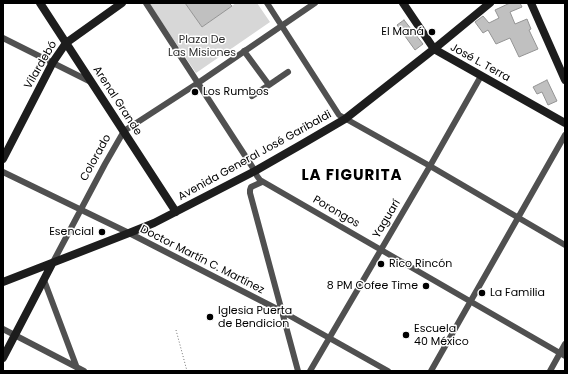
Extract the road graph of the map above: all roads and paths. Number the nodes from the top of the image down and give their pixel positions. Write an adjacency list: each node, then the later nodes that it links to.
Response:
1 (40, 3): 11 (street, Arenal Grande)
2 (122, 3): 11 (street, Vilardebó)
3 (146, 3): 19 (street, Porongos)
4 (267, 3): 9 (street)
5 (315, 3): 9 (street, Colorado)
6 (402, 3): 12 (street, José L. Terra)
7 (490, 3): 12 (street, Avenida General José Garibaldi)
8 (531, 3): 16 (street)
9 (282, 26): 13 (street, Colorado); 22 (street)
10 (3, 38): 14 (street)
11 (66, 43): 14 (street, Vilardebó); 18 (street, Arenal Grande)
12 (434, 49): 17 (street, José L. Terra); 22 (street, Avenida General José Garibaldi)
13 (244, 51): 19 (street, Colorado); 20 (street)
14 (53, 62): 18 (street); 26 (street, Vilardebó)
15 (288, 72): 20 (street)
16 (564, 75)
17 (481, 76): 23 (street, José L. Terra); 27 (street, Yaguarí)
18 (91, 82): 24 (street, Arenal Grande)
19 (198, 83): 24 (street, Colorado); 28 (street, Porongos)
20 (269, 84): 21 (street)
21 (252, 96)
22 (345, 119): 27 (street); 28 (street, Avenida General José Garibaldi)
23 (565, 123)
24 (124, 131): 31 (street, Colorado); 32 (street, Arenal Grande)
25 (565, 135): 33 (street)
26 (3, 159)
27 (430, 166): 33 (street); 36 (street, Yaguarí)
28 (255, 171): 30 (street, Porongos); 32 (street, Avenida General José Garibaldi)
29 (3, 172): 31 (street, Doctor Martín C. Martínez)
30 (262, 182): 36 (street, Porongos); 41 (street)
31 (81, 210): 34 (street, Doctor Martín C. Martínez); 37 (street, Colorado)
32 (176, 212): 34 (street, Avenida General José Garibaldi)
33 (518, 218): 35 (street); 40 (street)
34 (129, 234): 37 (street, Avenida General José Garibaldi); 41 (street, Doctor Martín C. Martínez)
35 (565, 245)
36 (381, 249): 40 (street, Porongos); 45 (street, Yaguarí)
37 (52, 264): 38 (street, Colorado); 39 (street, Avenida General José Garibaldi)
38 (44, 280): 44 (street, Colorado); 49 (street)
39 (3, 282)
40 (470, 301): 47 (street, Porongos); 55 (street)
41 (282, 312): 45 (street, Doctor Martín C. Martínez); 52 (street)
42 (3, 329): 44 (street)
43 (176, 330): 51 (path)
44 (15, 335): 48 (street, Colorado); 49 (street)
45 (329, 339): 53 (street, Yaguarí); 54 (street, Doctor Martín C. Martínez)
46 (565, 344): 47 (street)
47 (563, 354): 56 (street)
48 (3, 358)
49 (77, 368): 50 (street)
50 (84, 371)
51 (187, 371)
52 (298, 371)
53 (310, 371)
54 (388, 371)
55 (431, 371)
56 (550, 371)

